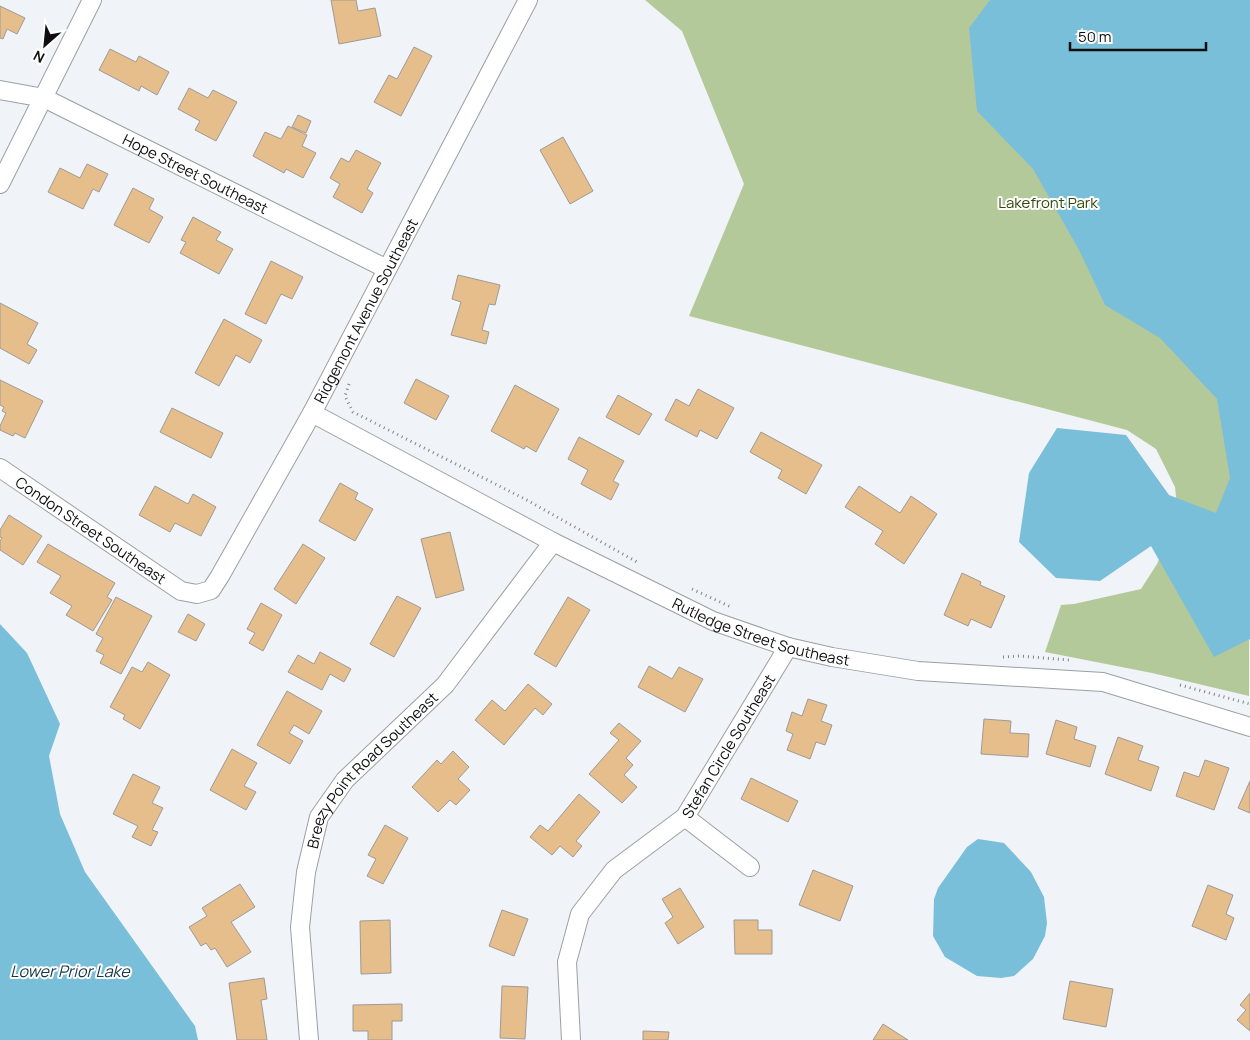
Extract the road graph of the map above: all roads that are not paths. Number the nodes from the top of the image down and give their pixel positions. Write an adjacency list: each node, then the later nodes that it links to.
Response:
1 (92, 0): 4 (street)
2 (528, 0): 6 (street, Ridgemont Avenue Southeast)
3 (0, 90): 4 (street, Hope Street Southeast)
4 (44, 98): 5 (street); 6 (street, Hope Street Southeast)
5 (0, 184)
6 (388, 270): 7 (street, Ridgemont Avenue Southeast)
7 (312, 414): 9 (street, Rutledge Street Southeast); 10 (street, Ridgemont Avenue Southeast)
8 (0, 468): 10 (street, Condon Street Southeast)
9 (554, 542): 11 (street, Rutledge Street Southeast); 15 (street, Breezy Point Road Southeast)
10 (181, 591)
11 (788, 647): 12 (street, Rutledge Street Southeast); 13 (street, Stefan Circle Southeast)
12 (1250, 727)
13 (684, 818): 14 (street); 16 (street, Stefan Circle Southeast)
14 (750, 867)
15 (309, 1040)
16 (571, 1040)

